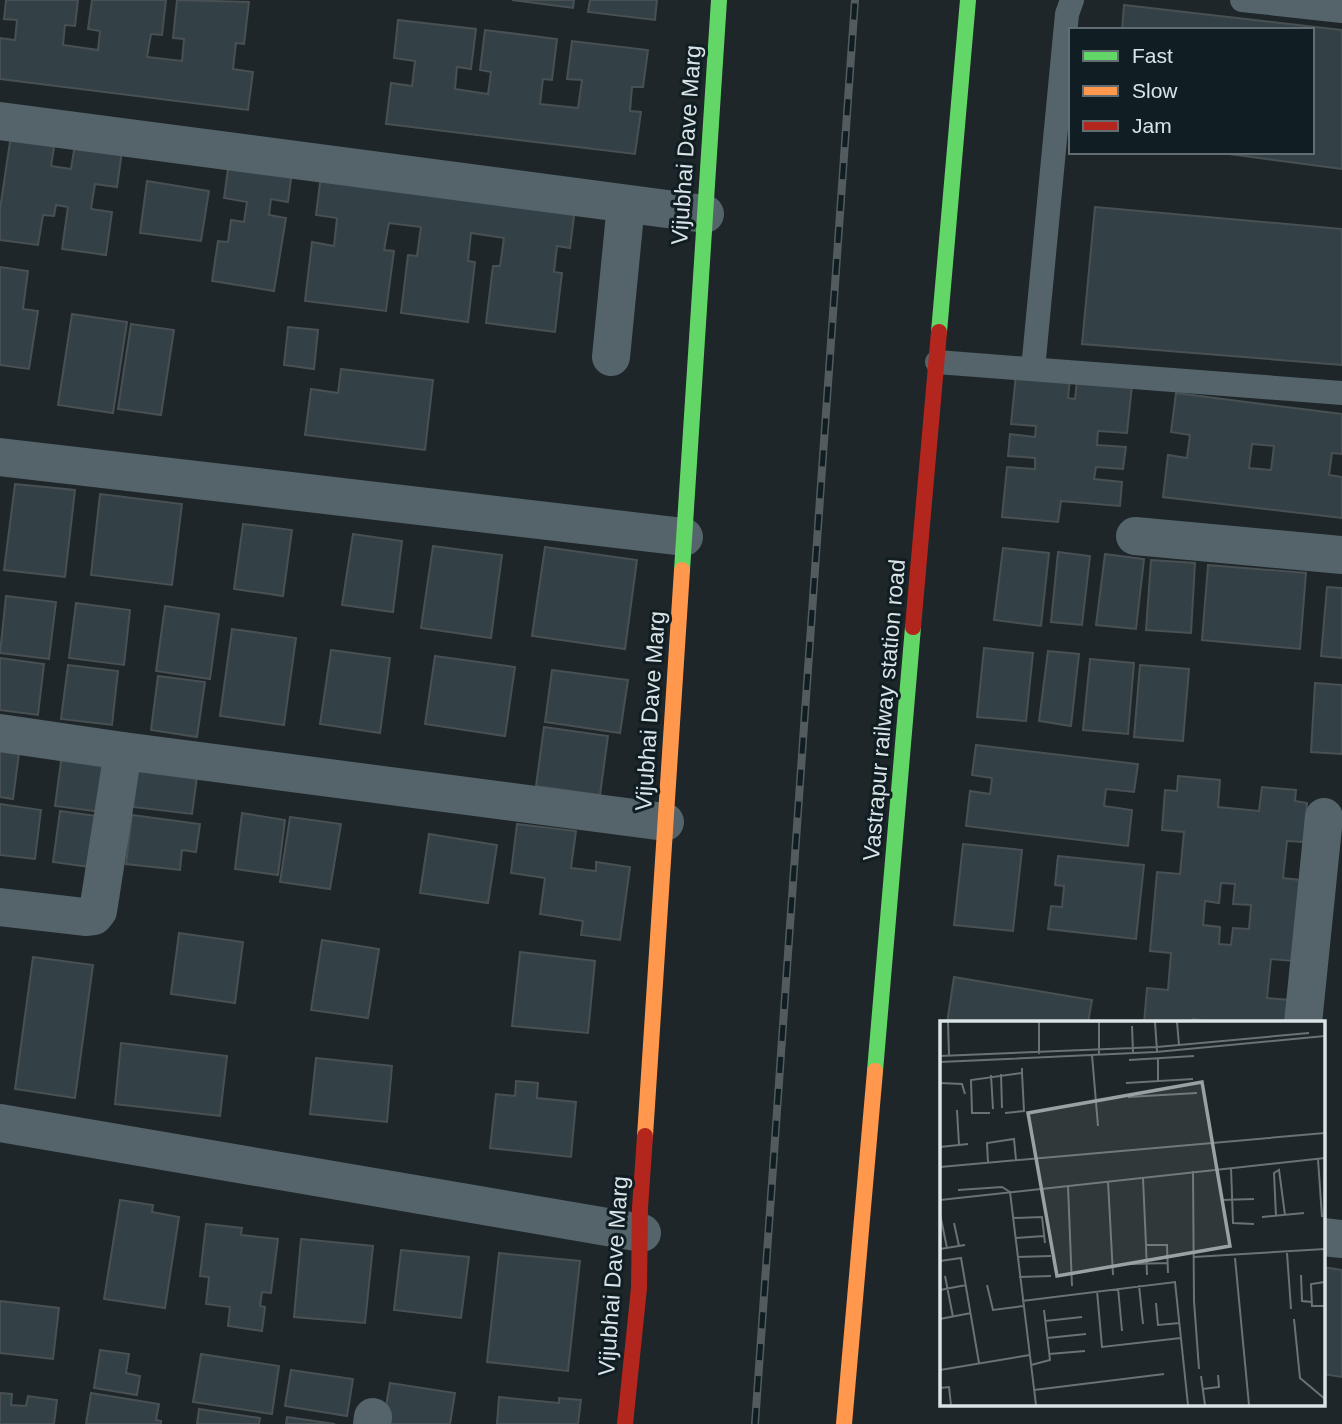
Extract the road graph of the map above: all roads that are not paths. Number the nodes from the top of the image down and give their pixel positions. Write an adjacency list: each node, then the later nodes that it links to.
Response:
1 (719, 0): 8 (street, Vijubhai Dave Marg)
2 (968, 0): 10 (street, Vastrapur railway station road)
3 (1072, 0): 11 (lane)
4 (1242, 0): 5 (lane)
5 (1342, 11)
6 (0, 121): 7 (street)
7 (626, 204): 8 (street); 9 (street)
8 (705, 214): 15 (street, Vijubhai Dave Marg)
9 (611, 357)
10 (937, 362): 11 (lane); 29 (street, Vastrapur railway station road)
11 (1033, 369): 12 (lane)
12 (1342, 393)
13 (0, 457): 15 (street)
14 (1135, 536): 16 (street)
15 (684, 537): 20 (street, Vijubhai Dave Marg)
16 (1342, 555)
17 (0, 733): 18 (street)
18 (123, 751): 20 (street); 21 (street)
19 (1324, 817): 22 (street)
20 (665, 822): 25 (street, Vijubhai Dave Marg)
21 (0, 907)
22 (1328, 933): 23 (street)
23 (1304, 1021)
24 (0, 1123): 25 (street)
25 (642, 1233): 28 (street, Vijubhai Dave Marg)
26 (1324, 1237): 27 (street)
27 (1342, 1239)
28 (625, 1424)
29 (844, 1424)

